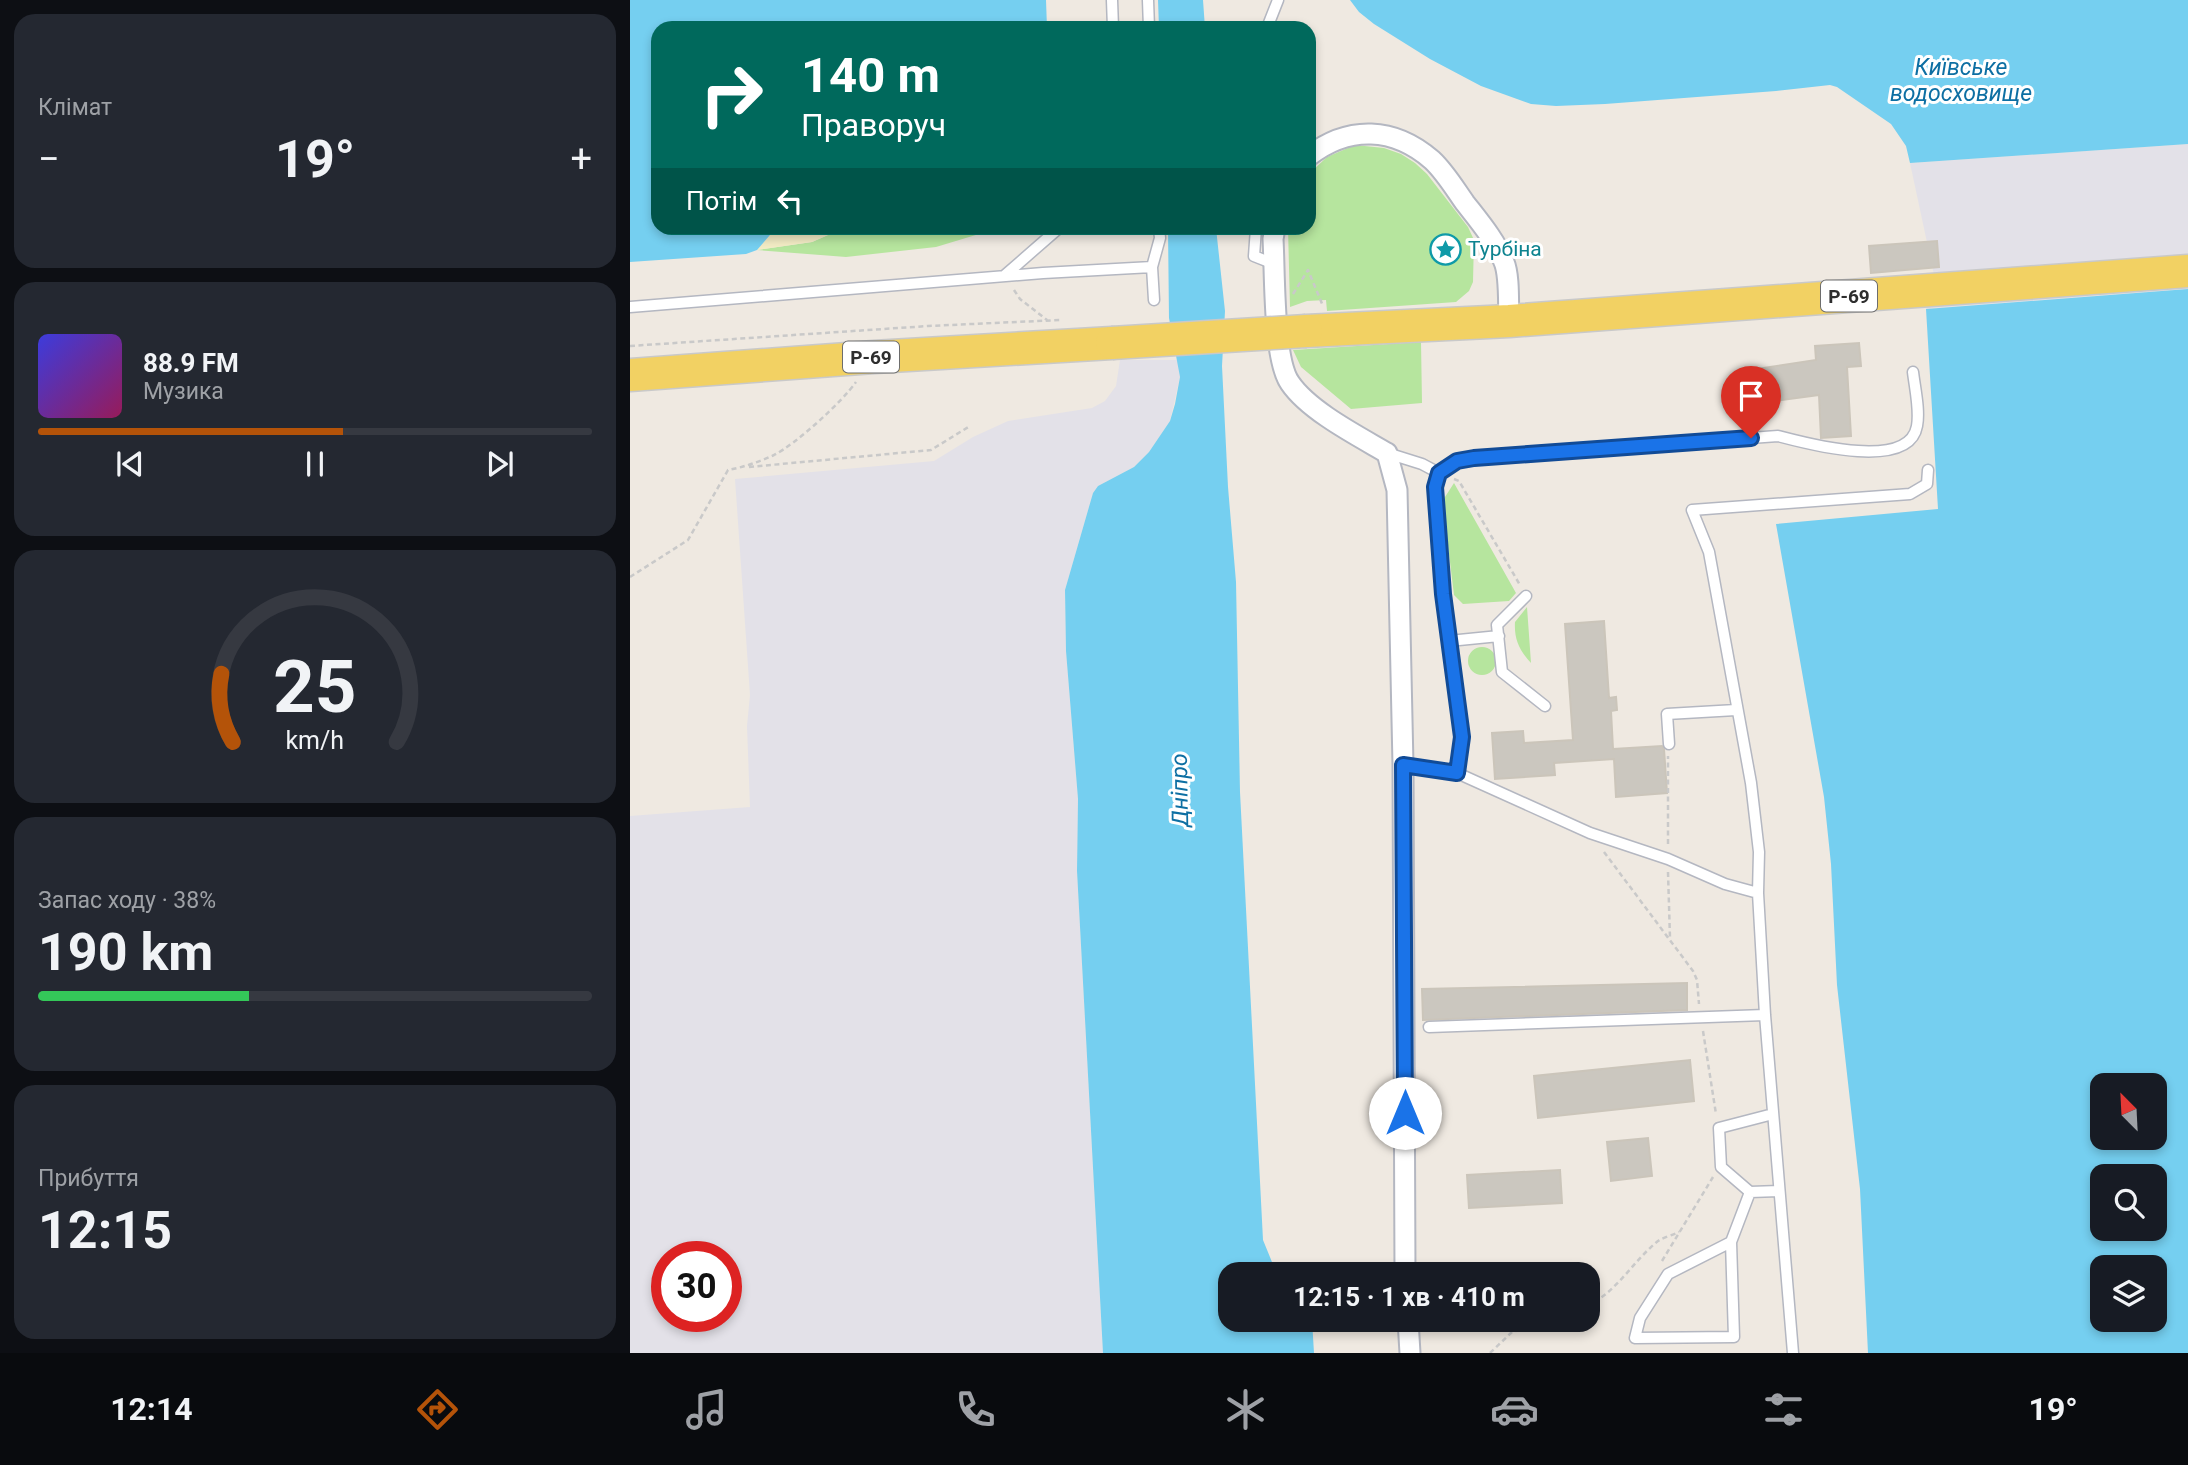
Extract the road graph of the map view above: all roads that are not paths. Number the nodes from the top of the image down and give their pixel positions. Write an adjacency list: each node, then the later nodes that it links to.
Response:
1 (1112, 0): 4 (lane)
2 (1148, 0): 5 (lane)
3 (1278, 0): 6 (lane)
4 (1113, 21)
5 (1149, 21)
6 (1270, 21)
7 (1316, 150): 18 (street)
8 (1051, 235): 15 (lane)
9 (1160, 235): 13 (lane)
10 (1256, 235): 12 (lane)
11 (1275, 235): 12 (street)
12 (1275, 264): 21 (street)
13 (1152, 267): 15 (lane); 16 (lane)
14 (2188, 271): 18 (main road, Р-69)
15 (1003, 276): 17 (lane)
16 (1154, 300)
17 (630, 307)
18 (1509, 321): 20 (main road, Р-69, bridge)
19 (1913, 372): 23 (lane)
20 (630, 375)
21 (1387, 453): 23 (lane); 30 (street)
22 (1928, 470): 28 (lane)
23 (1439, 473): 26 (lane)
24 (1526, 596): 25 (lane)
25 (1499, 636): 26 (lane); 27 (lane)
26 (1449, 641): 31 (lane)
27 (1545, 706)
28 (1736, 710): 29 (lane); 32 (lane)
29 (1669, 744)
30 (1403, 765): 31 (lane); 39 (street)
31 (1457, 773): 32 (lane)
32 (1758, 893): 33 (lane)
33 (1765, 1014): 34 (lane); 35 (lane)
34 (1429, 1027)
35 (1773, 1114): 36 (lane); 37 (lane)
36 (1779, 1191): 37 (lane); 42 (lane)
37 (1750, 1192): 38 (lane)
38 (1731, 1242): 38 (lane)
39 (1405, 1262)
40 (1409, 1332): 41 (street)
41 (1410, 1353)
42 (1793, 1353)

